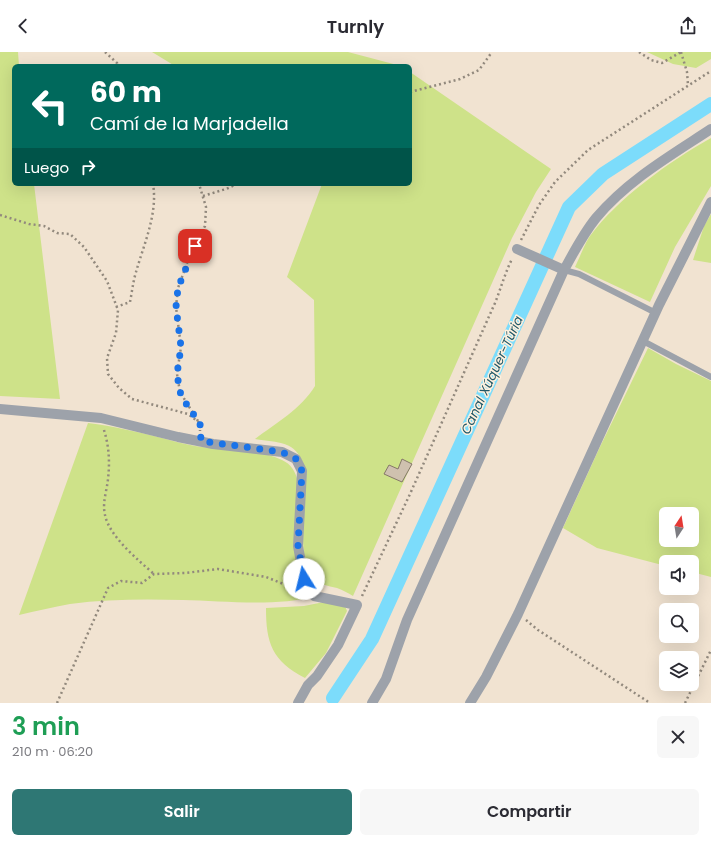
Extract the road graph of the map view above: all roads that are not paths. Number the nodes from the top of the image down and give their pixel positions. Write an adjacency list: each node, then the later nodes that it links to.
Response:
1 (711, 129): 4 (street)
2 (711, 202): 5 (street)
3 (517, 250): 4 (street)
4 (564, 270): 5 (lane); 10 (street)
5 (656, 313): 6 (street)
6 (643, 341): 7 (lane); 11 (street)
7 (711, 377)
8 (0, 409): 9 (street)
9 (298, 703)
10 (372, 703)
11 (470, 703)

